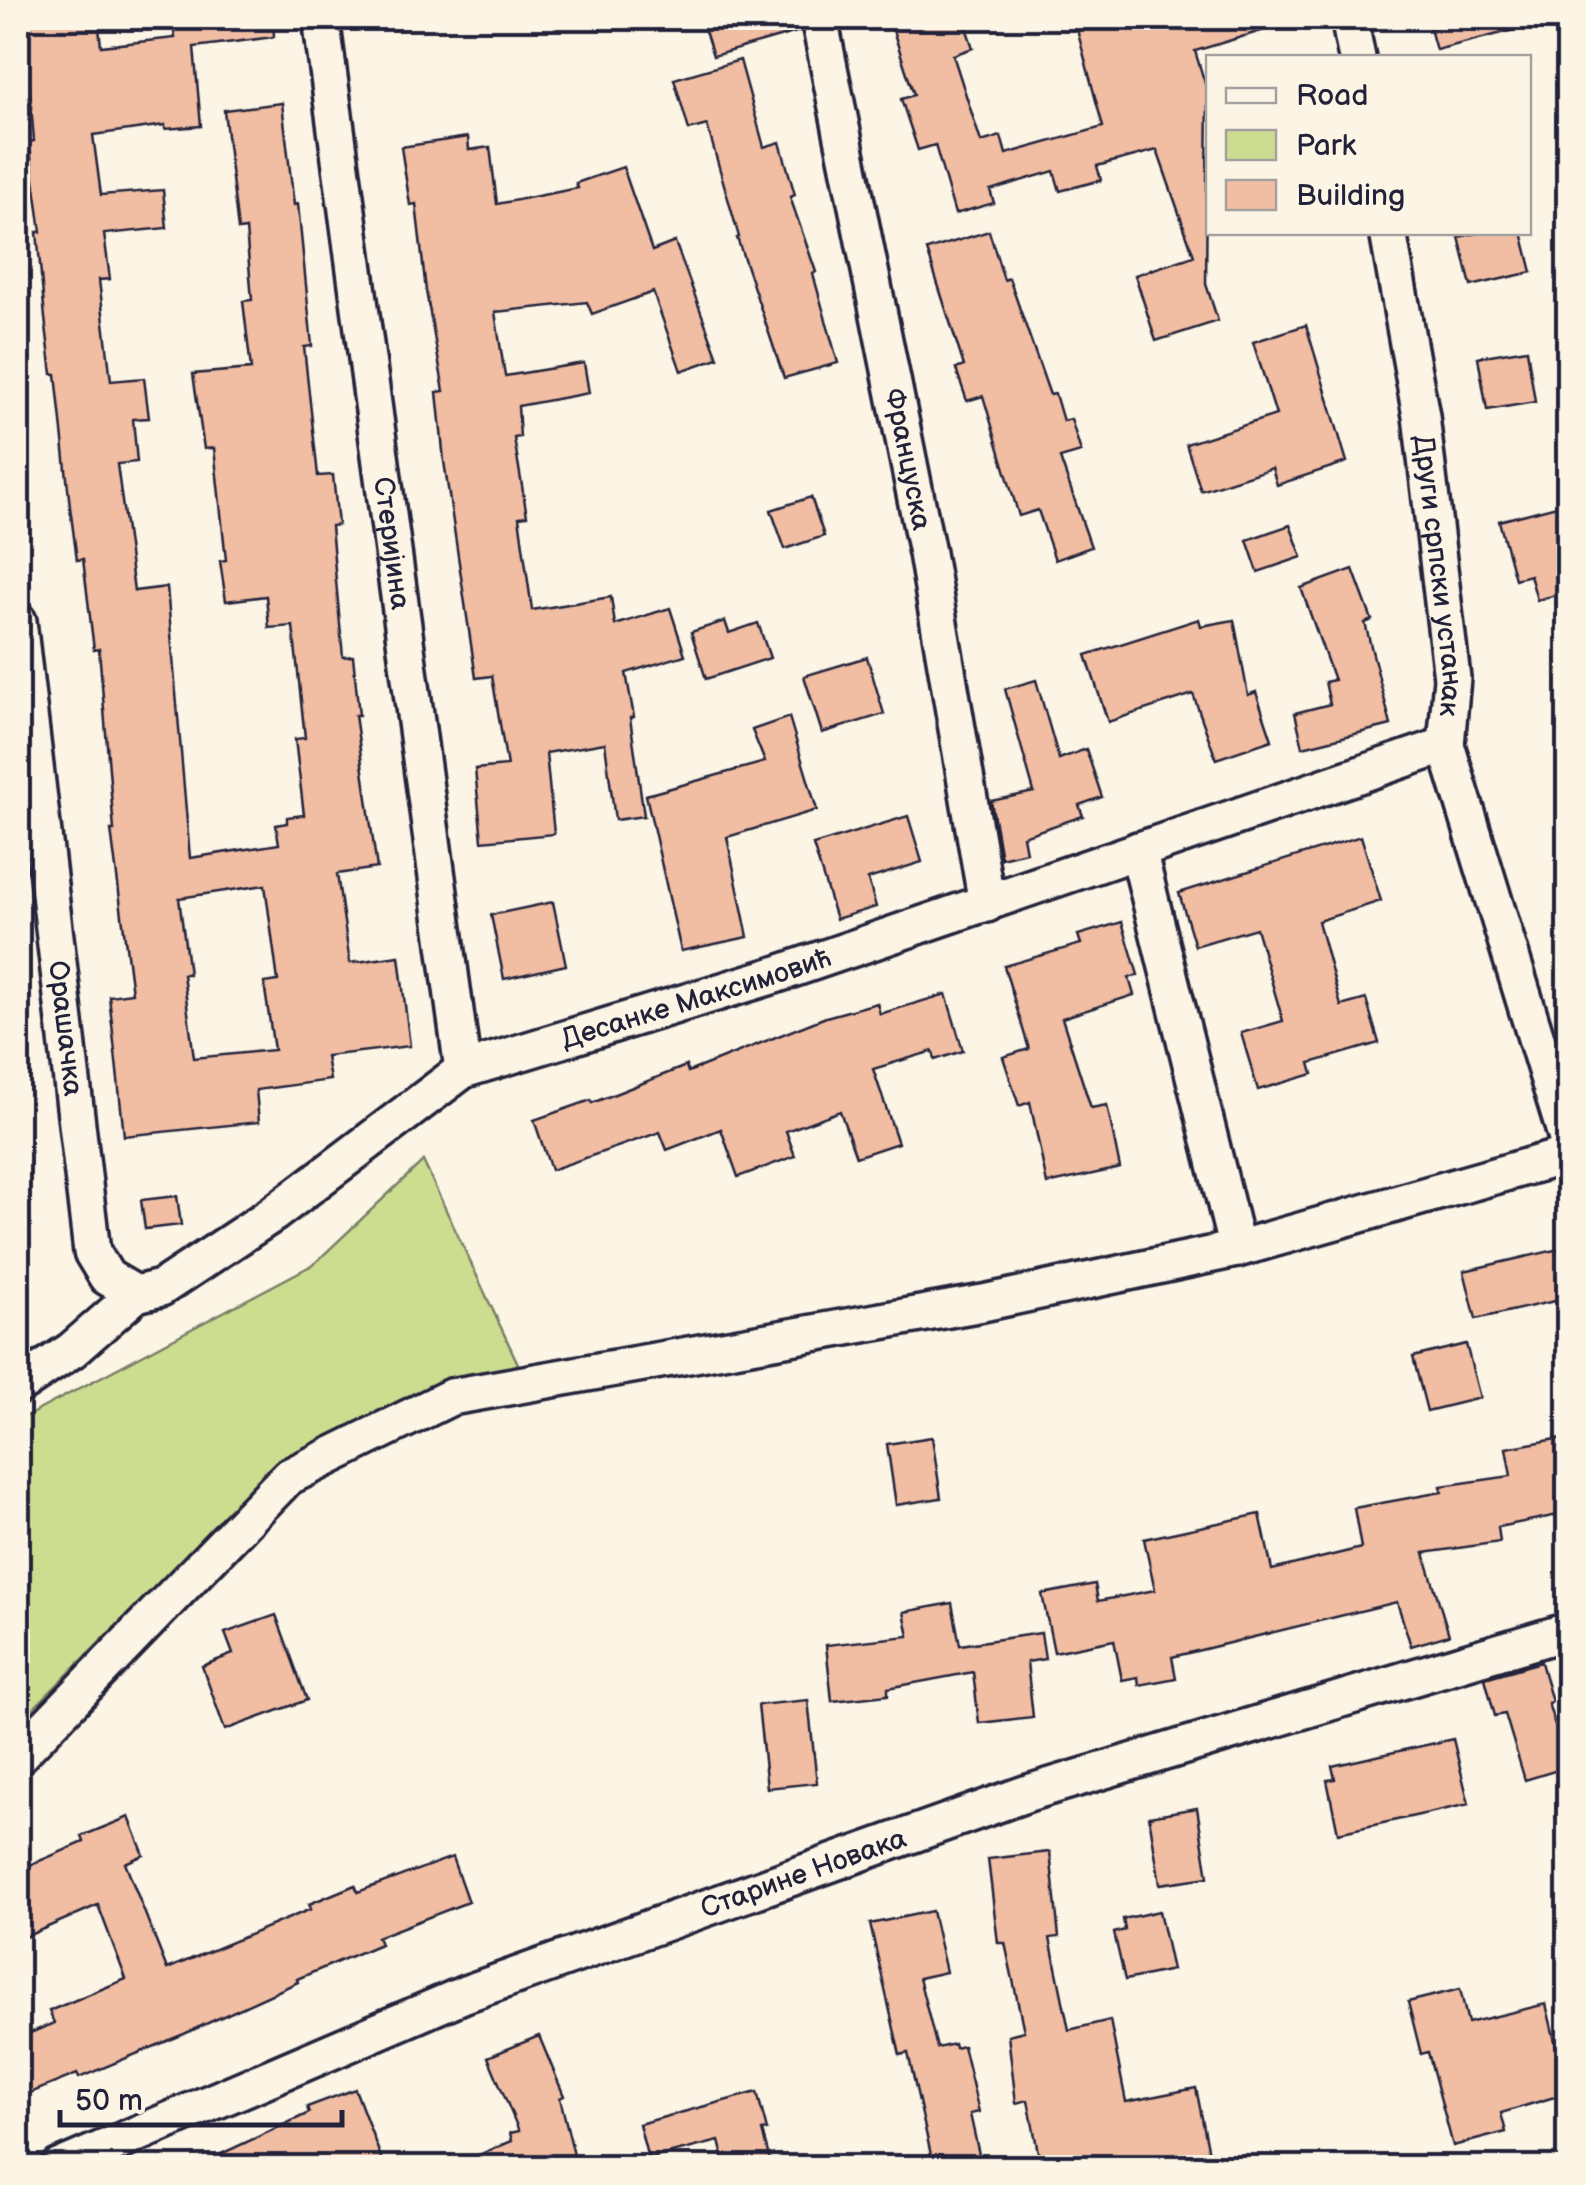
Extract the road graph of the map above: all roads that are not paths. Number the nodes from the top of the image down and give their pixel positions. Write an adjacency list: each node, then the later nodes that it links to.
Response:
1 (321, 18): 10 (street, Стеријина)
2 (819, 18): 9 (street, Француска)
3 (1349, 18): 4 (street)
4 (1356, 55)
5 (1389, 235): 7 (street, Други српски устанак)
6 (18, 621): 14 (street, Орашачка)
7 (1446, 746): 8 (street, Десанке Максимовић); 11 (street, Други српски устанак)
8 (1138, 850): 9 (street, Десанке Максимовић); 13 (street)
9 (987, 904): 10 (street, Десанке Максимовић)
10 (463, 1070): 14 (street, Десанке Максимовић)
11 (1568, 1142)
12 (1568, 1155): 13 (street)
13 (1237, 1249): 17 (street)
14 (136, 1294): 15 (street, Десанке Максимовић)
15 (18, 1386)
16 (1568, 1631): 18 (street, Старине Новака)
17 (18, 1756)
18 (58, 2168)

